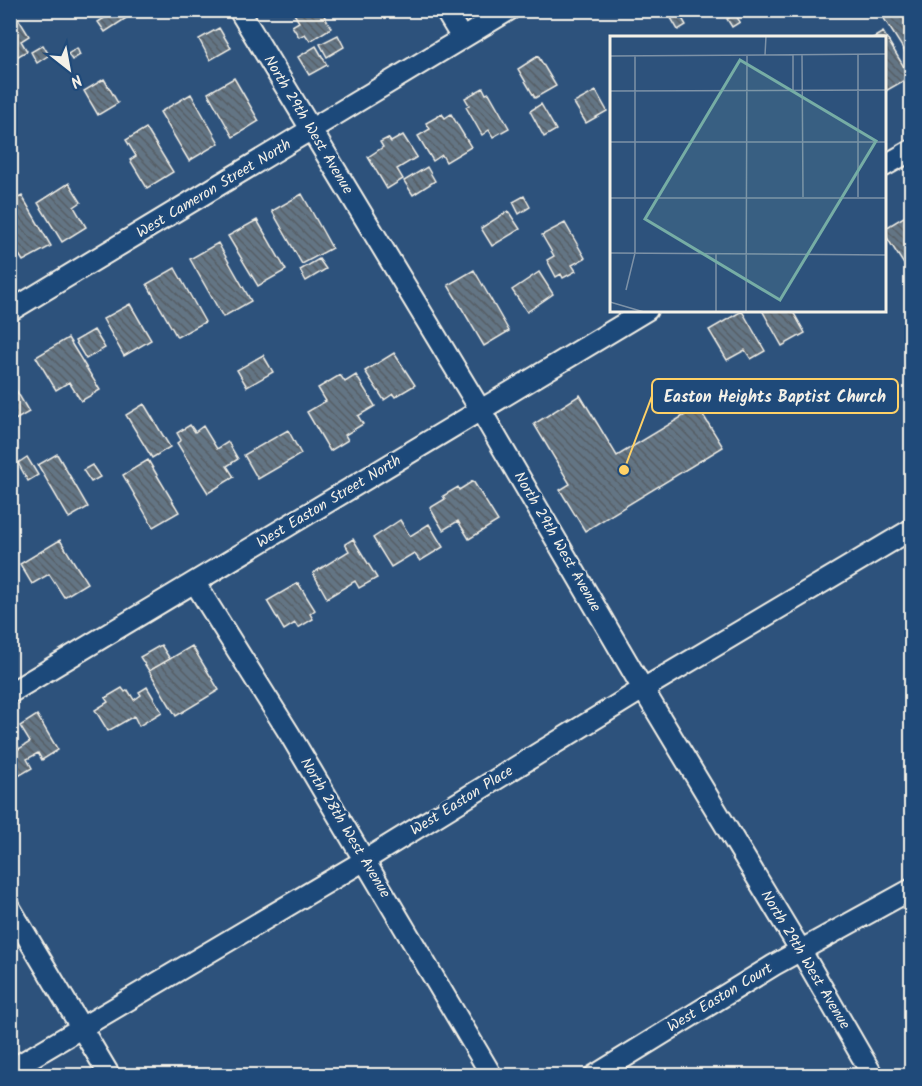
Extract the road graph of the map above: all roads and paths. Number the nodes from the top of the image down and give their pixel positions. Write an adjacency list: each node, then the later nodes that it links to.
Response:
1 (239, 10): 5 (street, North 29th West Avenue)
2 (445, 10): 4 (street)
3 (509, 10): 4 (street, West Cameron Street North)
4 (462, 38): 5 (street, West Cameron Street North)
5 (311, 131): 8 (street, West Cameron Street North); 10 (street, North 29th West Avenue)
6 (912, 150): 7 (street)
7 (886, 165)
8 (10, 311)
9 (644, 312): 10 (street, West Easton Street North)
10 (481, 411): 12 (street, West Easton Street North); 13 (street, North 29th West Avenue)
11 (912, 529): 13 (street, West Easton Place)
12 (195, 583): 14 (street, West Easton Street North); 15 (street, North 28th West Avenue)
13 (643, 689): 15 (street, West Easton Place); 18 (street, North 29th West Avenue)
14 (10, 693)
15 (365, 860): 19 (street, West Easton Place); 22 (street, North 28th West Avenue)
16 (912, 888): 18 (street, West Easton Court)
17 (10, 908): 19 (street)
18 (801, 951): 23 (street, West Easton Court); 24 (street, North 29th West Avenue)
19 (81, 1028): 20 (street, West Easton Place); 21 (street)
20 (10, 1070)
21 (110, 1076)
22 (492, 1076)
23 (594, 1076)
24 (873, 1076)

